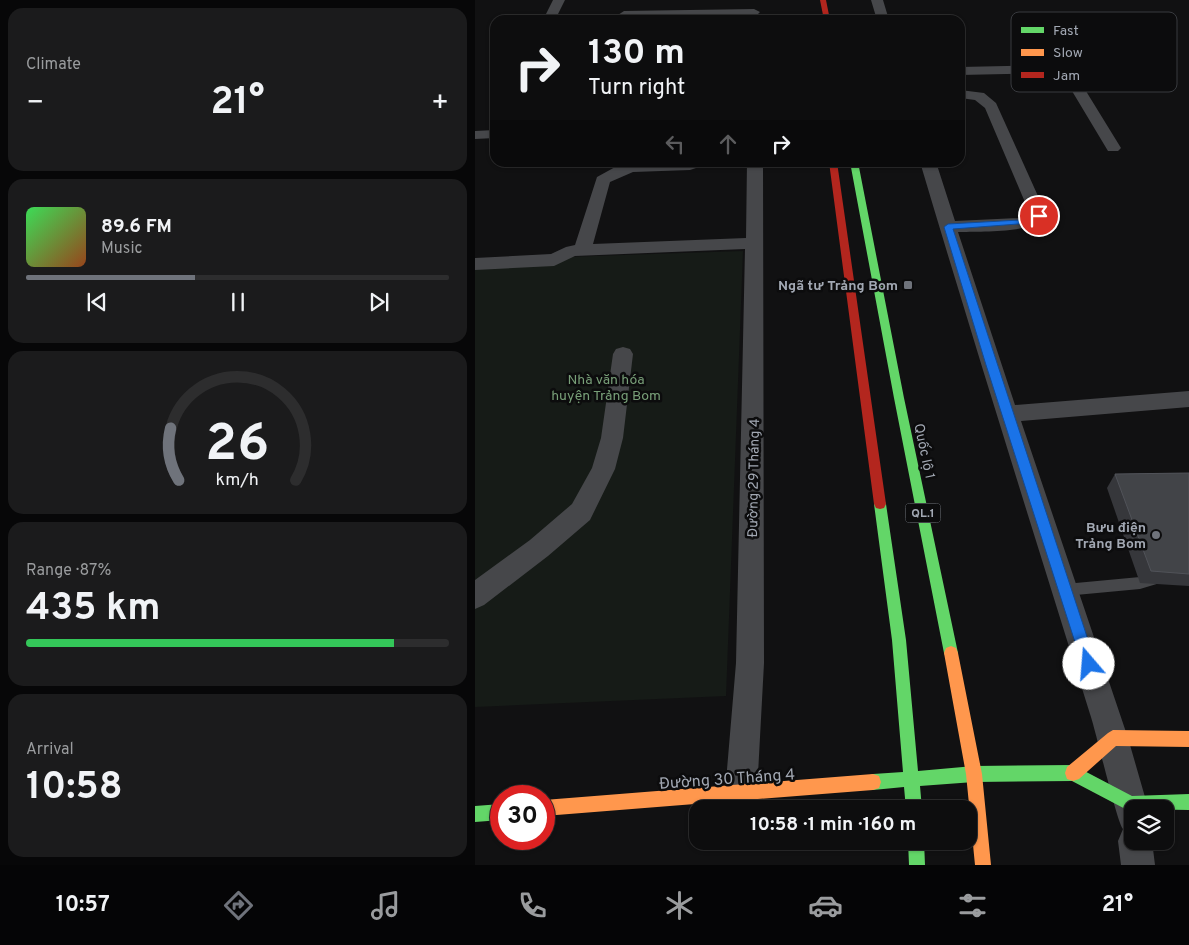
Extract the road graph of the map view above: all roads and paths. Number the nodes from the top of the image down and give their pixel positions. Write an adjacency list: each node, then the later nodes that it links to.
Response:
1 (559, 0): 6 (street)
2 (823, 0): 9 (main road)
3 (877, 0): 10 (street)
4 (628, 2): 7 (street)
5 (754, 11): 8 (street)
6 (552, 15)
7 (624, 15)
8 (667, 15)
9 (826, 15)
10 (882, 15)
11 (1011, 70): 12 (street)
12 (965, 71)
13 (1079, 92): 15 (street)
14 (965, 95): 21 (street)
15 (1113, 148)
16 (628, 167): 23 (street)
17 (755, 167): 22 (street, Đường 29 Tháng 4)
18 (834, 167): 35 (main road)
19 (855, 167): 34 (main road, Quốc lộ 1 / QL.1)
20 (930, 167): 21 (street)
21 (948, 227): 27 (street)
22 (754, 243): 23 (street); 36 (street, Đường 29 Tháng 4)
23 (582, 251): 24 (street)
24 (475, 264)
25 (623, 354): 30 (street)
26 (1189, 399): 27 (street)
27 (1007, 414): 29 (street)
28 (1170, 576): 29 (lane)
29 (1065, 590): 31 (street)
30 (475, 596)
31 (1113, 738): 32 (main road); 33 (main road); 38 (street)
32 (1189, 739)
33 (1073, 773): 34 (main road); 41 (main road)
34 (974, 774): 35 (main road, Đường 30 Tháng 4); 48 (main road, Quốc lộ 1 / QL.1)
35 (913, 779): 36 (main road, Đường 30 Tháng 4); 37 (main road)
36 (741, 792): 42 (main road, Đường 30 Tháng 4)
37 (914, 800)
38 (1129, 800)
39 (1189, 802): 40 (main road)
40 (1174, 804)
41 (1124, 806)
42 (555, 807)
43 (490, 813): 44 (main road)
44 (475, 814)
45 (916, 850): 47 (main road)
46 (1136, 850): 49 (street)
47 (917, 865)
48 (983, 865)
49 (1138, 865)

